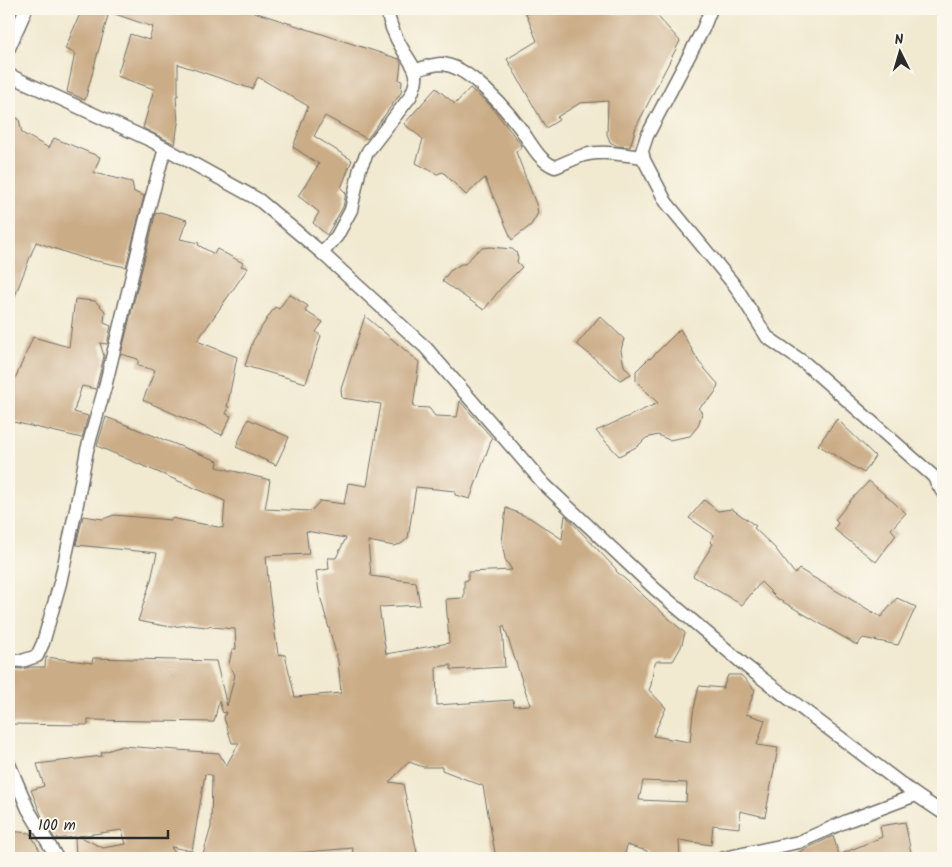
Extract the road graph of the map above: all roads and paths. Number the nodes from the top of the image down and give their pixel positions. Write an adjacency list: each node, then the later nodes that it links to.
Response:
1 (26, 9): 4 (street)
2 (387, 9): 5 (street)
3 (711, 9): 8 (street)
4 (9, 48)
5 (415, 70): 8 (street); 9 (street)
6 (9, 75): 7 (street)
7 (165, 148): 9 (street); 11 (street)
8 (643, 157): 10 (street)
9 (322, 253): 13 (street)
10 (943, 493)
11 (9, 660)
12 (9, 764): 15 (street)
13 (916, 795): 14 (street); 16 (street)
14 (941, 806)
15 (57, 858)
16 (724, 858)

